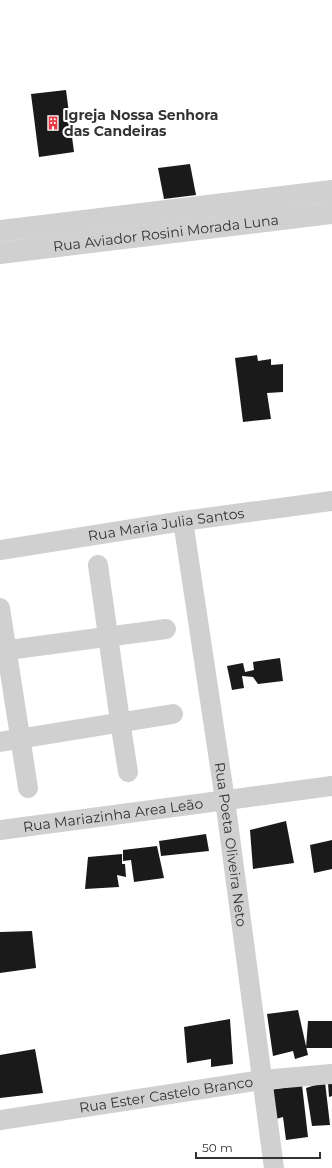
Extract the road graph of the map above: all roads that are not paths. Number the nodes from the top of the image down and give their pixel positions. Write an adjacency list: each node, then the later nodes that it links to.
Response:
1 (332, 191): 3 (street, Rua Aviador Rosini Morada Luna)
2 (332, 213): 4 (street, Rua Aviador Rosini Morada Luna)
3 (0, 231)
4 (0, 253)
5 (332, 500): 6 (street, Rua Maria Julia Santos)
6 (183, 521): 7 (street, Rua Maria Julia Santos); 20 (street, Rua Poeta Oliveira Neto)
7 (0, 550)
8 (98, 565): 11 (street)
9 (0, 608): 12 (street)
10 (166, 629): 11 (street)
11 (108, 637): 12 (street); 14 (street)
12 (3, 651): 15 (street)
13 (173, 714): 14 (street)
14 (120, 722): 15 (street); 17 (street)
15 (20, 738): 16 (street); 19 (street)
16 (0, 742)
17 (128, 772)
18 (332, 786): 20 (street, Rua Mariazinha Area Leão)
19 (28, 788)
20 (225, 800): 21 (street, Rua Mariazinha Area Leão); 23 (street, Rua Poeta Oliveira Neto)
21 (0, 830)
22 (332, 1074): 23 (street, Rua Ester Castelo Branco)
23 (262, 1080): 24 (street, Rua Ester Castelo Branco); 25 (street, Rua Poeta Oliveira Neto)
24 (0, 1120)
25 (274, 1168)

